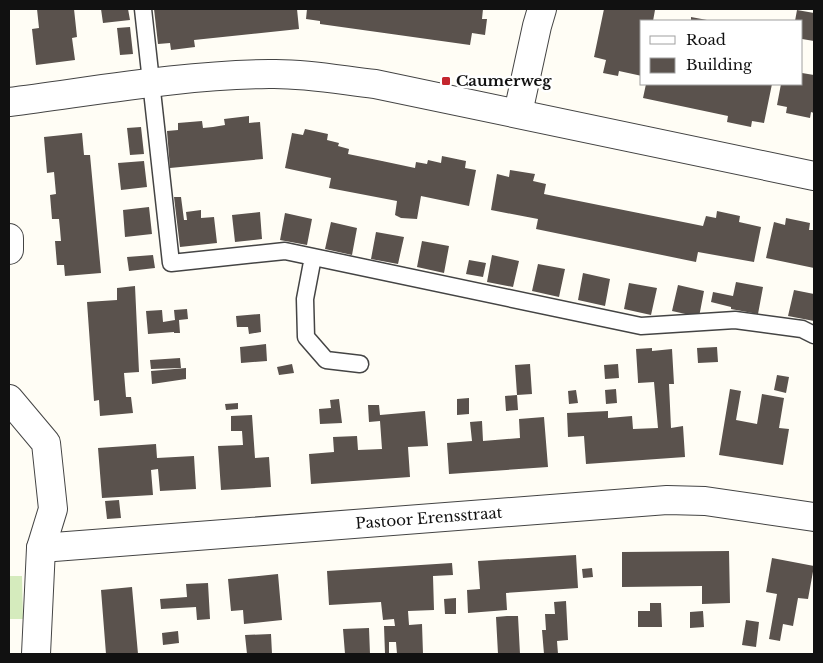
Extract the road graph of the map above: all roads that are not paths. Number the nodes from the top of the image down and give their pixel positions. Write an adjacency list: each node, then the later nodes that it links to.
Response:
1 (143, 9): 3 (lane)
2 (542, 9): 5 (street)
3 (150, 84): 4 (street); 5 (street); 9 (lane)
4 (9, 102)
5 (518, 113): 6 (street)
6 (814, 176)
7 (9, 238): 8 (street)
8 (9, 250)
9 (313, 257): 10 (lane); 11 (lane)
10 (814, 335)
11 (360, 364)
12 (9, 399): 14 (street)
13 (814, 517): 14 (street, Pastoor Erensstraat)
14 (41, 548): 15 (street)
15 (36, 654)

